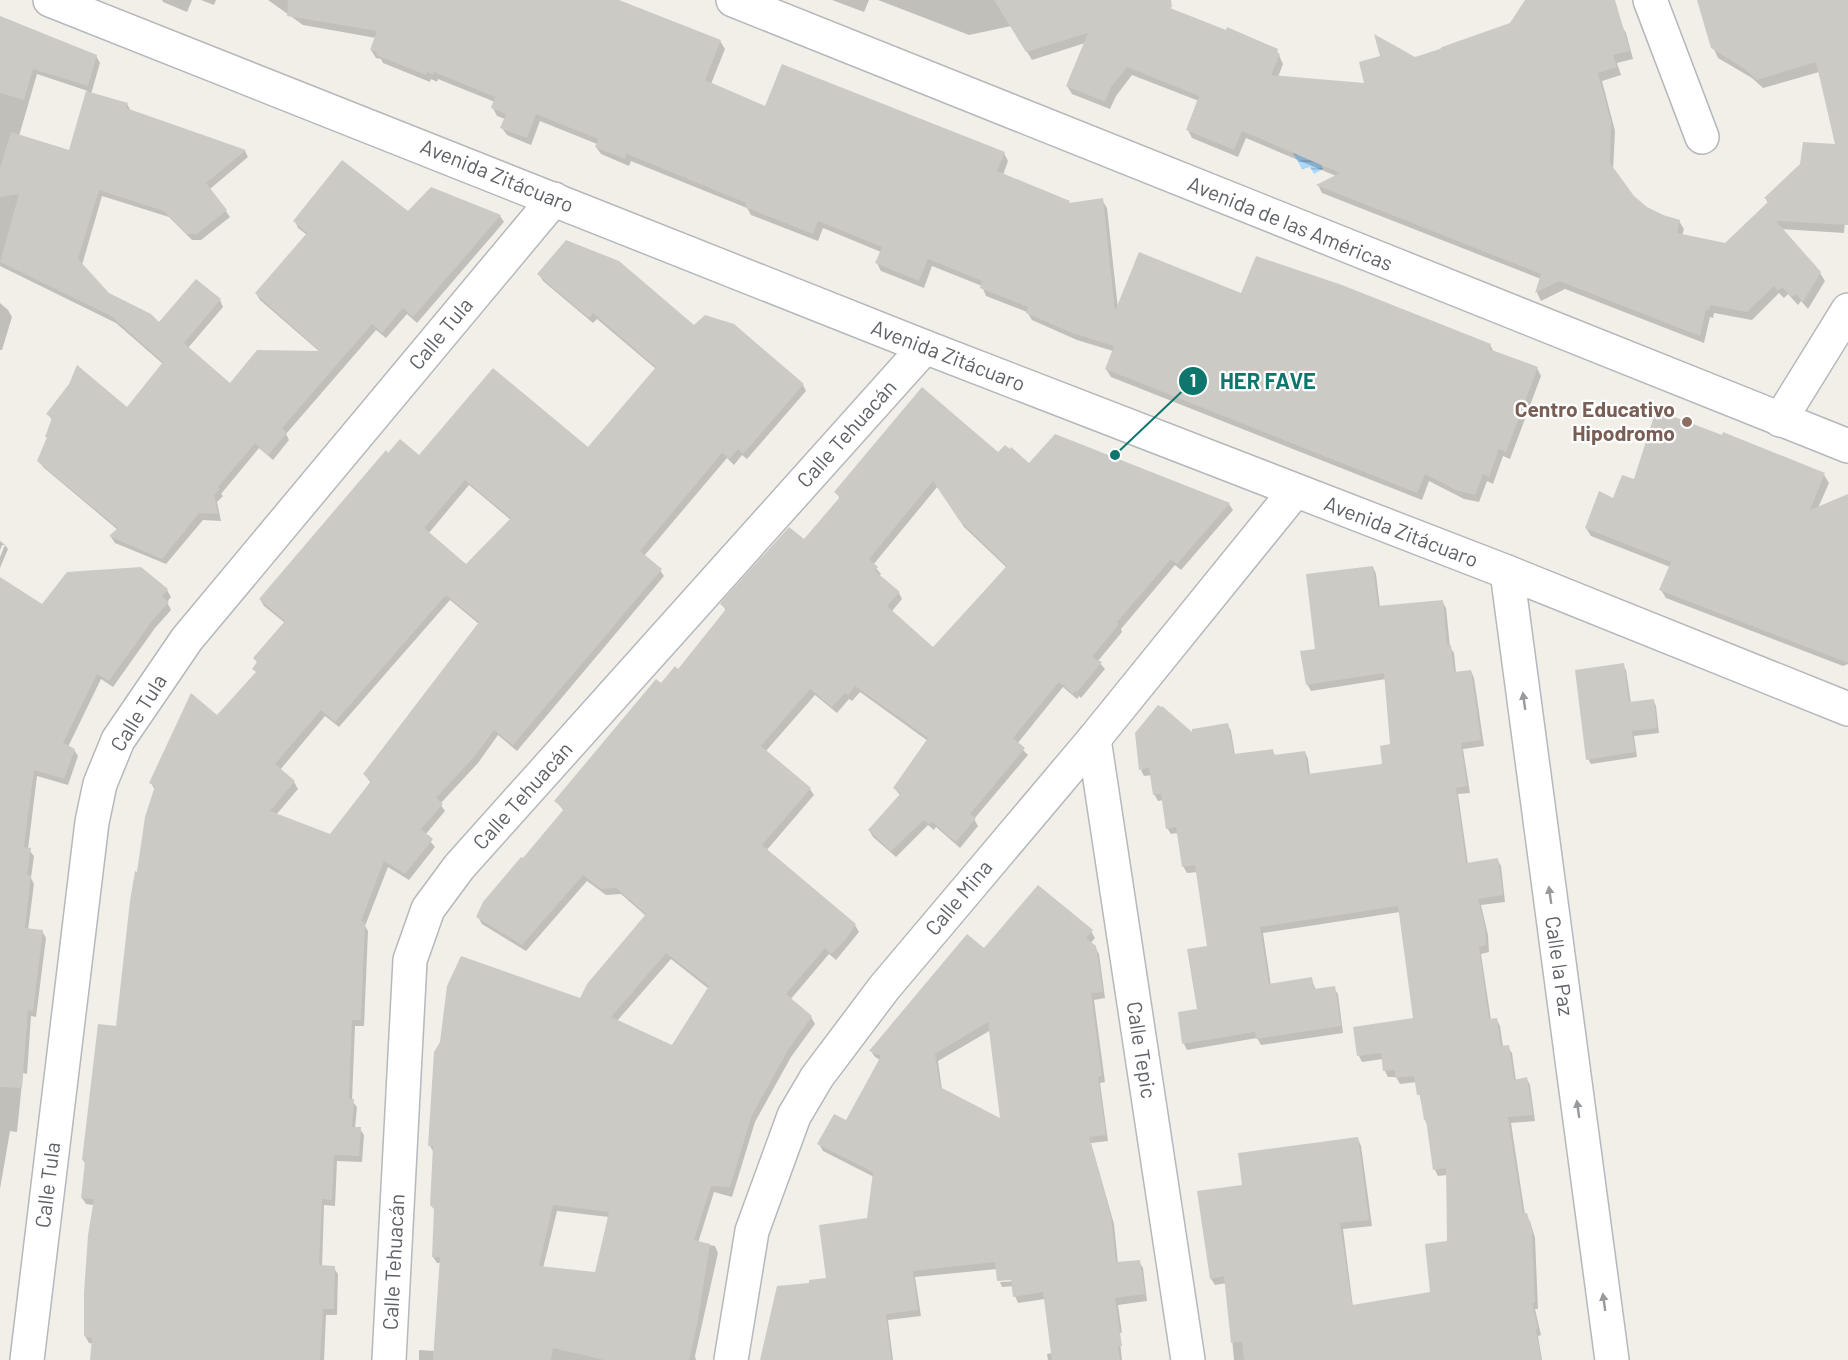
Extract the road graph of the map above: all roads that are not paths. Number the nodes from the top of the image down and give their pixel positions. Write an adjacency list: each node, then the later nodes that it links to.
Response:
1 (50, 0): 5 (street, Avenida Zitácuaro)
2 (732, 0): 8 (street, Avenida de las Américas)
3 (1650, 0): 4 (street)
4 (1702, 137)
5 (554, 199): 7 (street, Avenida Zitácuaro); 14 (street, Calle Tula)
6 (1848, 310): 8 (street)
7 (925, 347): 10 (street, Avenida Zitácuaro); 15 (street, Calle Tehuacán)
8 (1780, 420): 9 (street, Avenida de las Américas)
9 (1848, 446)
10 (1295, 491): 11 (street, Avenida Zitácuaro); 13 (street, Calle Mina)
11 (1507, 572): 12 (street, Avenida Zitácuaro); 18 (street, Calle la Paz, one-way to 11)
12 (1848, 709)
13 (1094, 739): 16 (street, Calle Mina); 17 (street, Calle Tepic)
14 (27, 1360)
15 (389, 1360)
16 (731, 1360)
17 (1188, 1360)
18 (1612, 1360)

